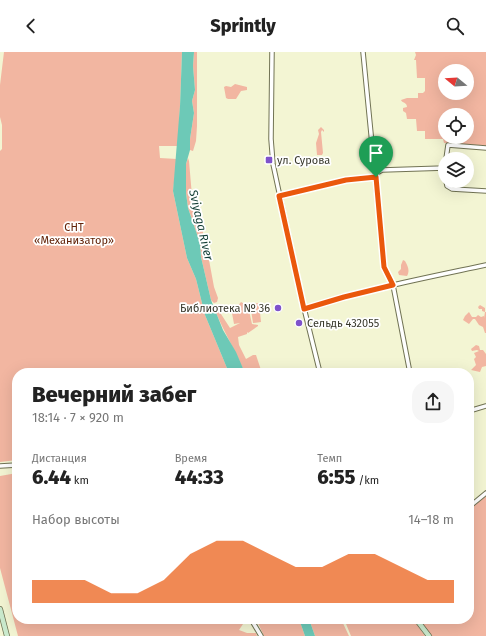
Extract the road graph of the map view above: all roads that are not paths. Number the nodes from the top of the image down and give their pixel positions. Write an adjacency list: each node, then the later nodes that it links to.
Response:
1 (272, 52): 9 (street)
2 (363, 52): 6 (street)
3 (486, 148): 4 (street)
4 (446, 152)
5 (438, 168): 6 (street)
6 (376, 176): 9 (street); 11 (street)
7 (450, 188): 8 (street)
8 (486, 192)
9 (279, 196): 12 (street)
10 (486, 265): 11 (street)
11 (393, 285): 12 (street); 14 (street)
12 (304, 309): 13 (street)
13 (319, 368)
14 (409, 368)
15 (486, 406): 16 (street)
16 (474, 410)
17 (12, 465): 18 (street)
18 (0, 466)
19 (486, 493): 20 (street)
20 (474, 503)
21 (0, 609): 24 (main road)
22 (254, 624): 25 (street)
23 (420, 624): 26 (main road)
24 (7, 636)
25 (261, 636)
26 (429, 636)

